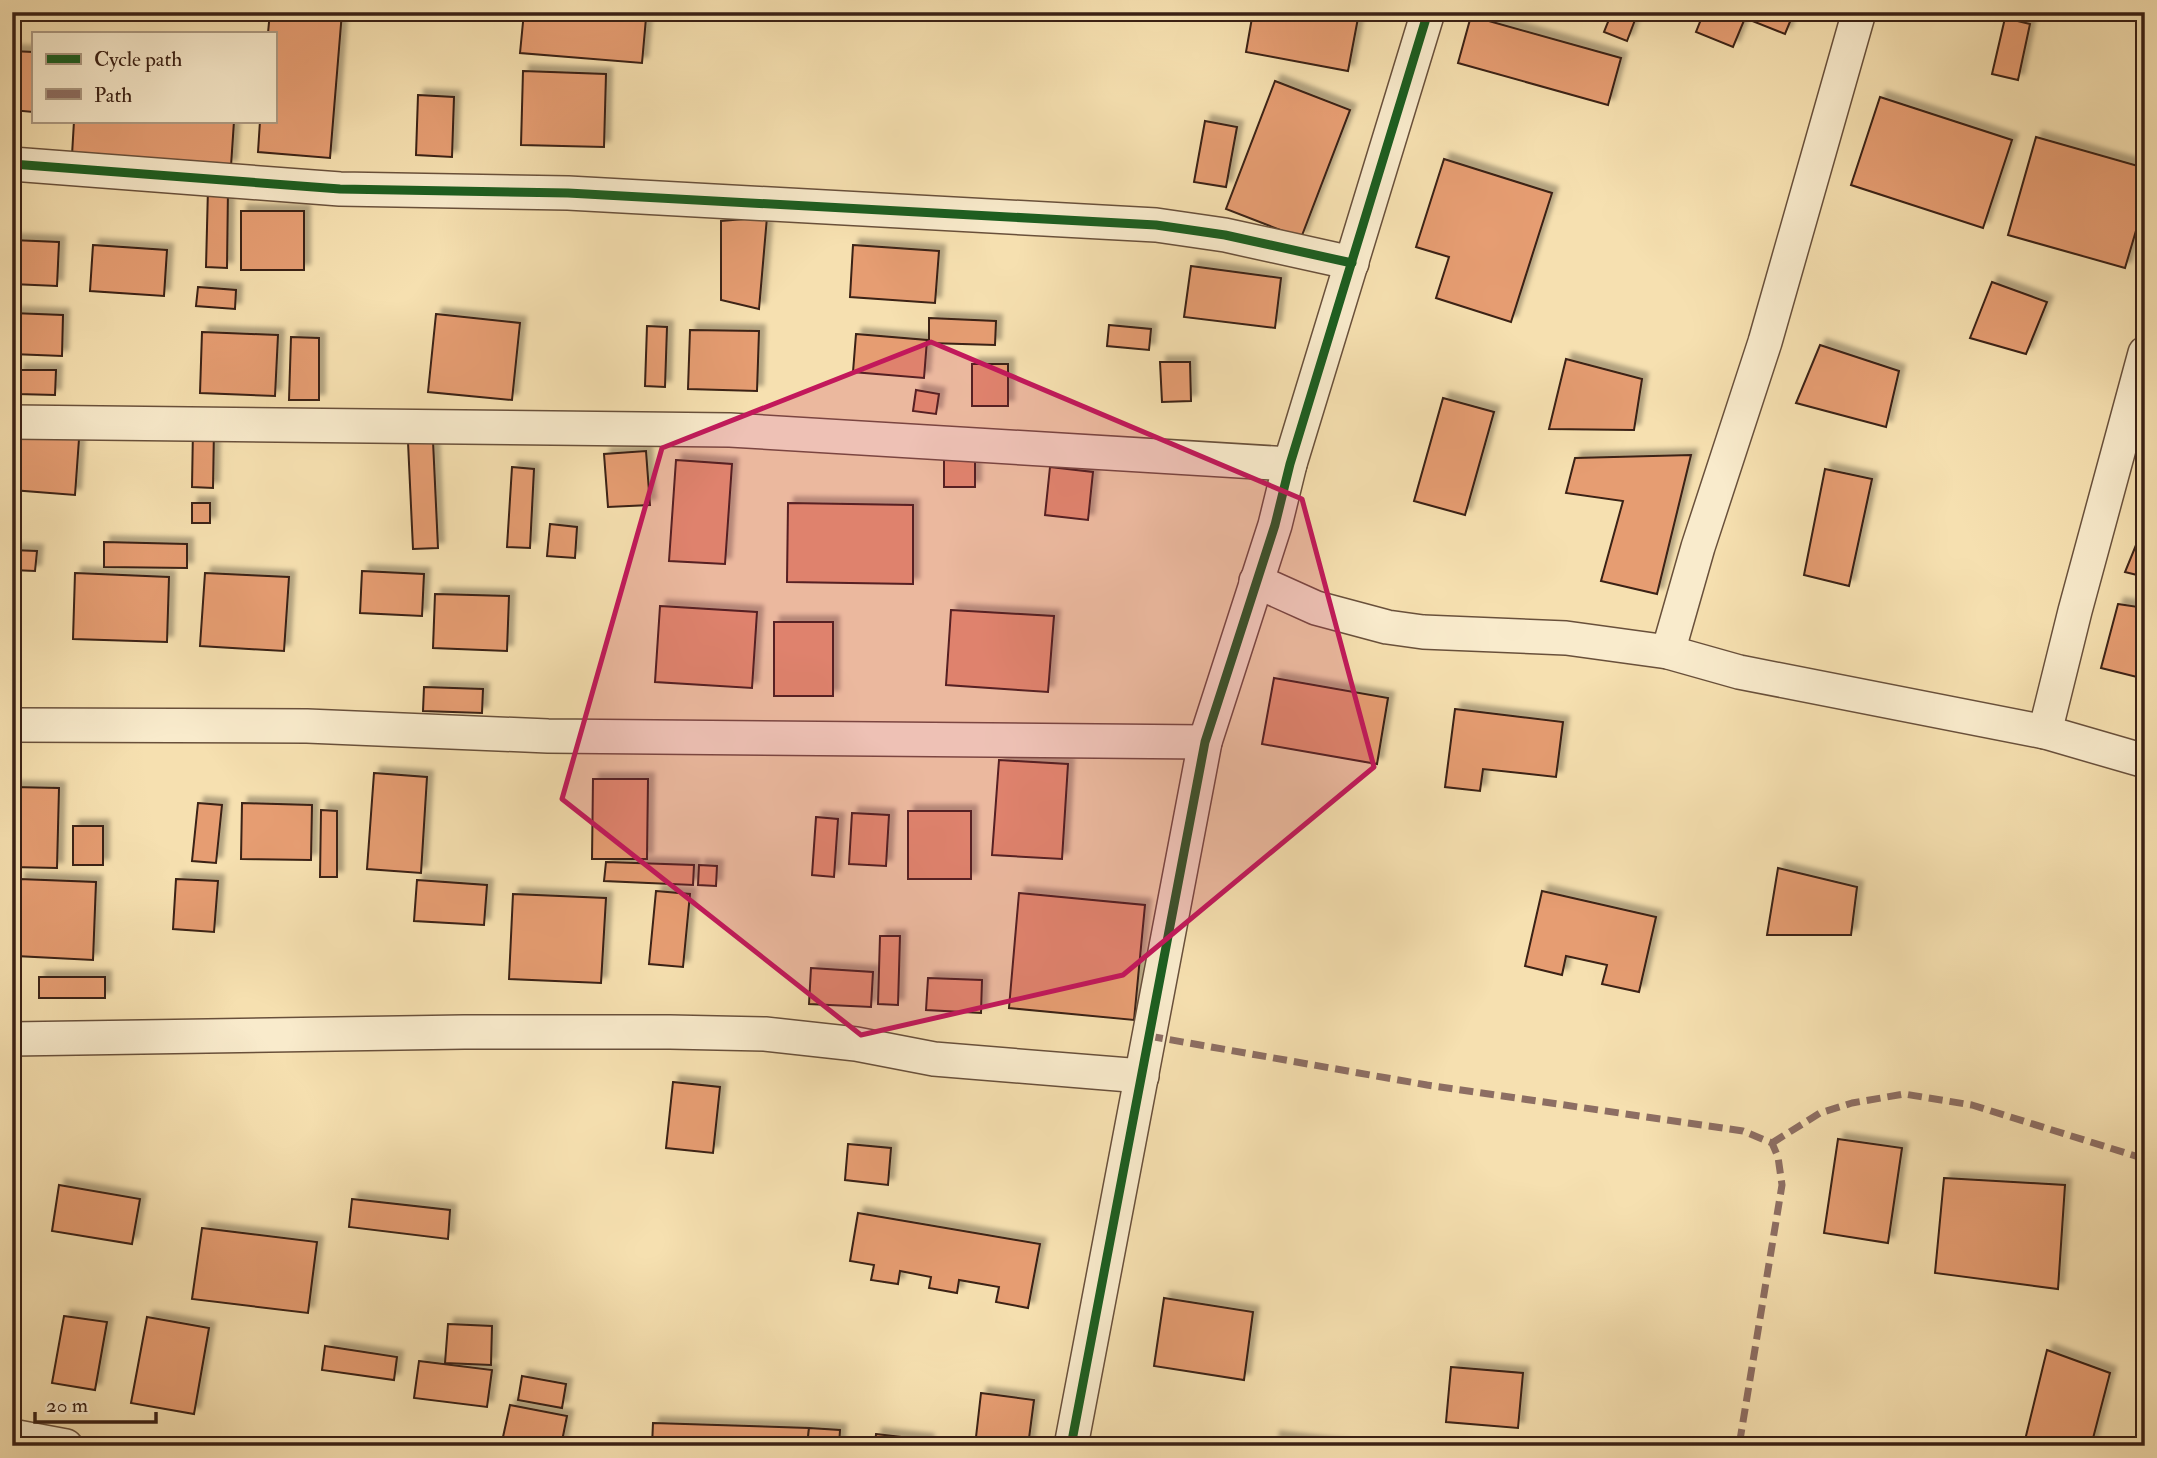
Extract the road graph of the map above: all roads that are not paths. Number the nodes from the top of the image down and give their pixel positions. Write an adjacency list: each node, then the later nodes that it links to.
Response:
1 (1428, 12): 4 (street)
2 (1859, 12): 9 (street)
3 (12, 164): 4 (street)
4 (1352, 263): 7 (street)
5 (2145, 353): 11 (street)
6 (12, 422): 7 (street)
7 (1290, 464): 8 (street)
8 (1256, 581): 9 (street); 12 (street)
9 (1668, 652): 11 (street)
10 (12, 725): 12 (street)
11 (2045, 732): 13 (street)
12 (1205, 742): 15 (street)
13 (2145, 761)
14 (12, 1039): 15 (street)
15 (1142, 1076): 18 (street)
16 (12, 1436): 17 (street)
17 (66, 1446)
18 (1071, 1446)

